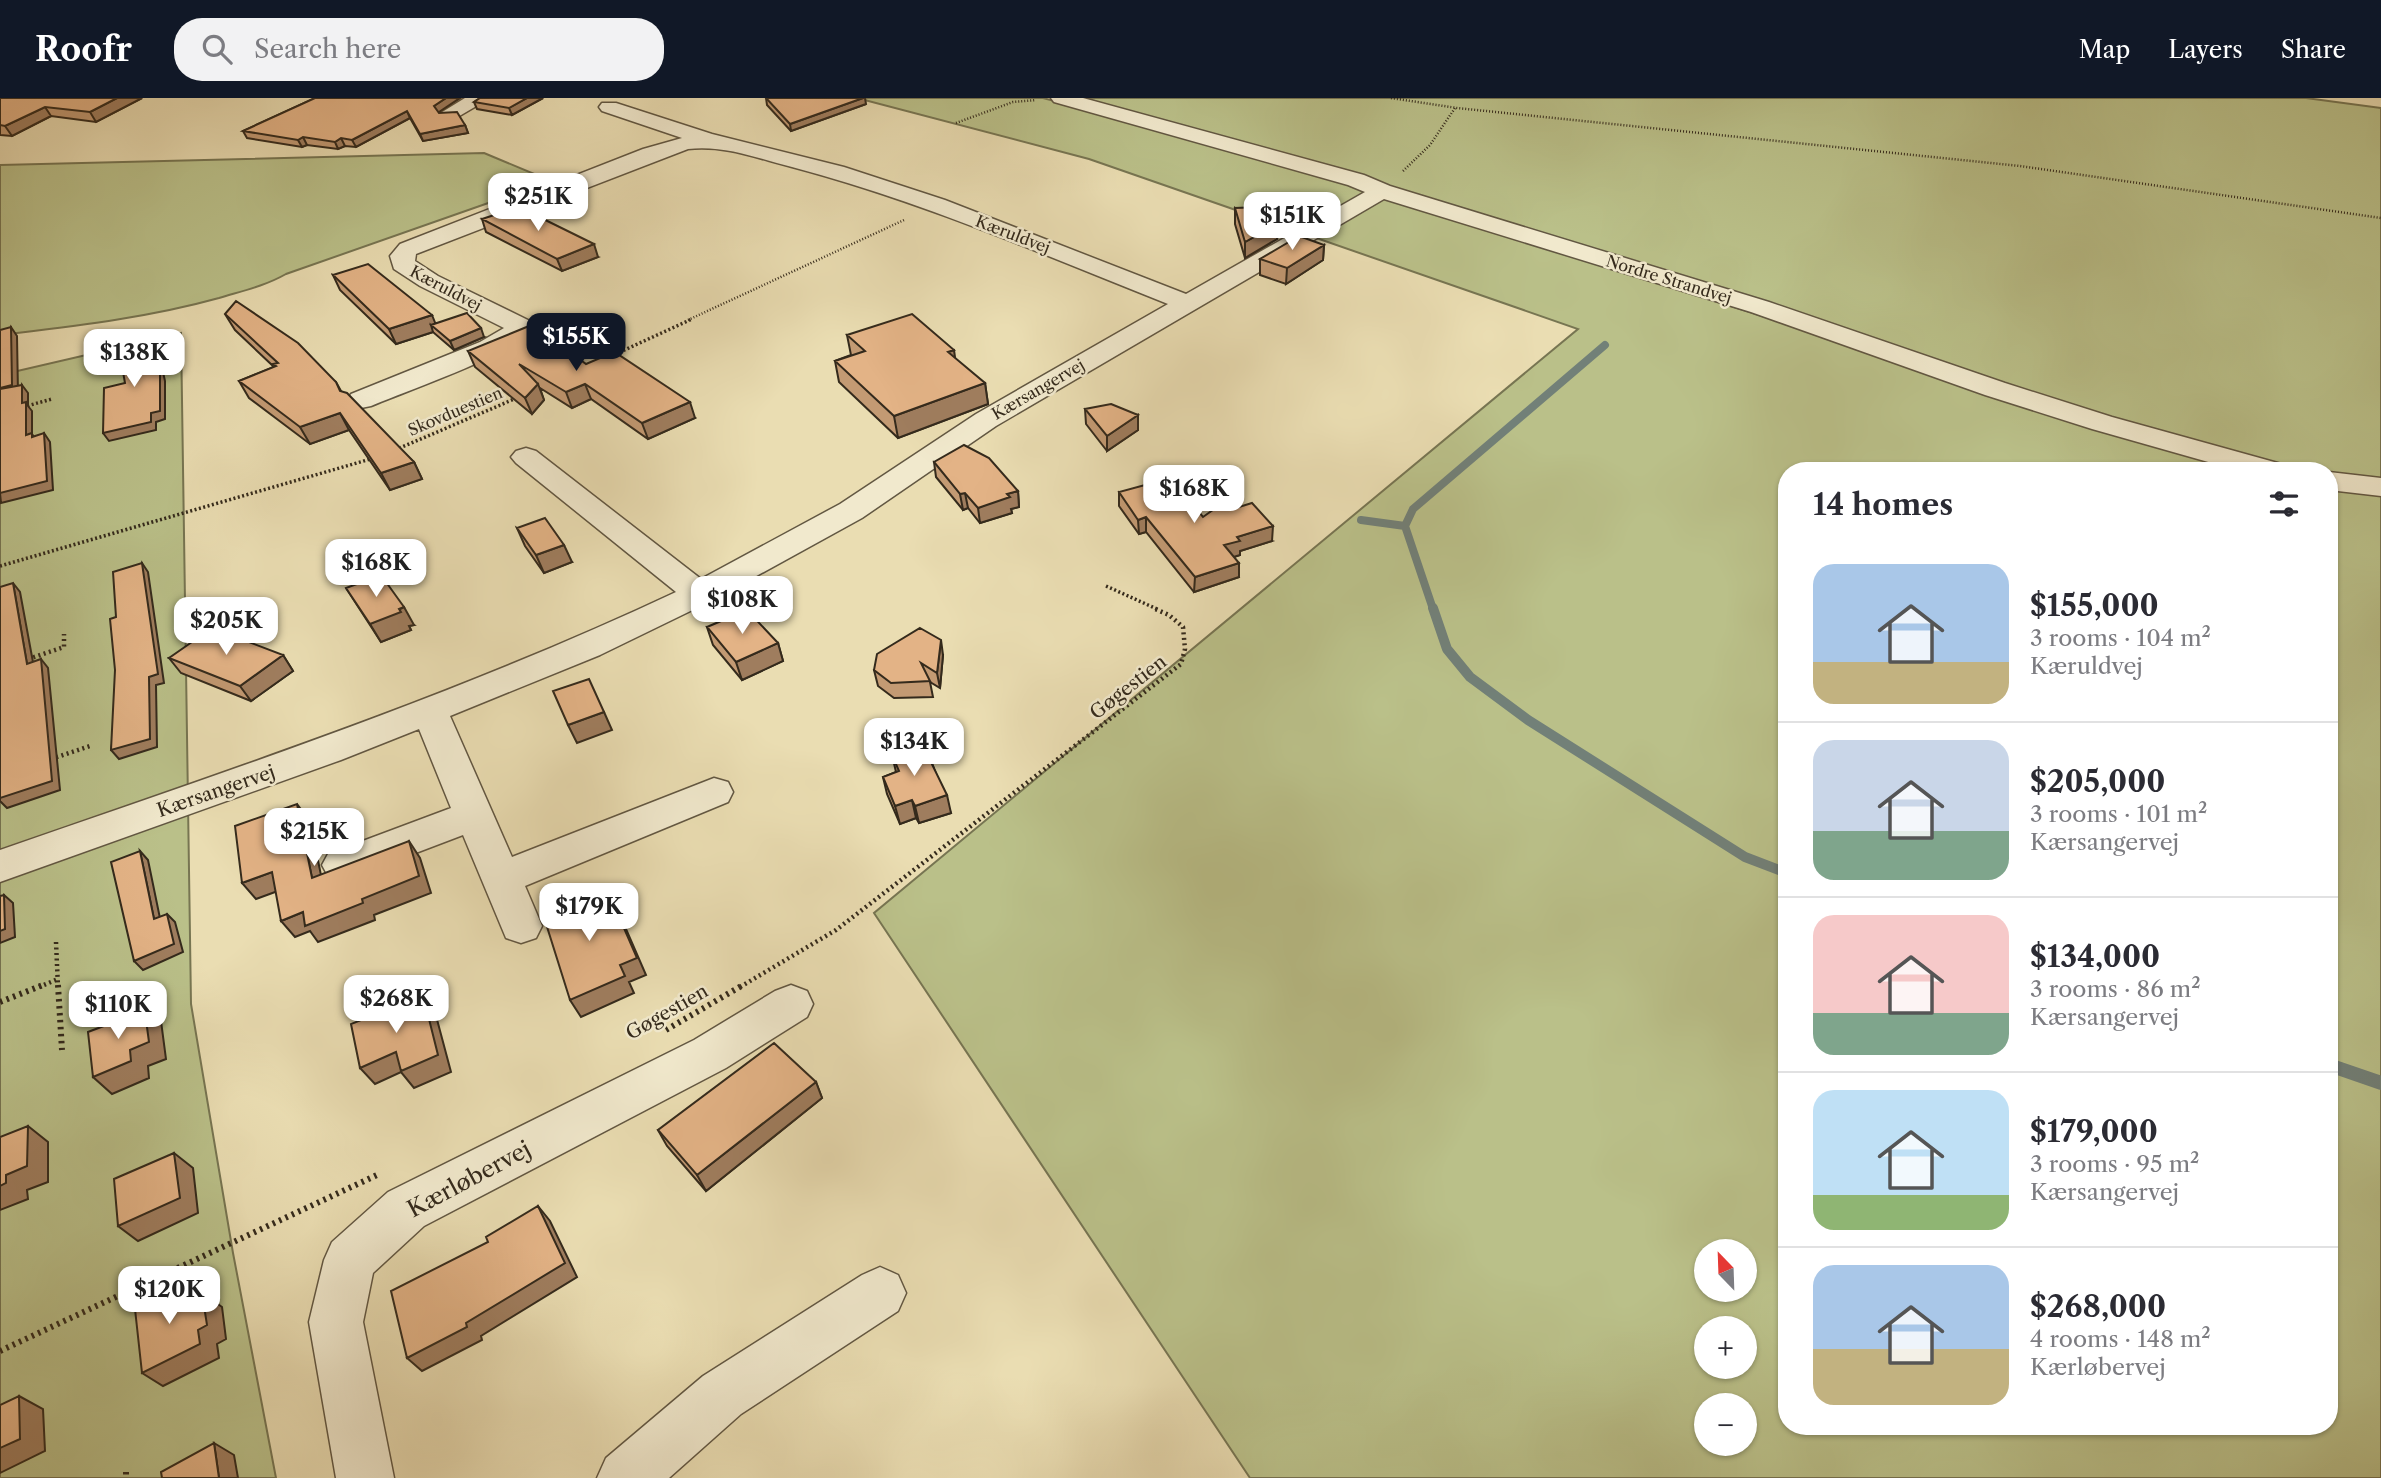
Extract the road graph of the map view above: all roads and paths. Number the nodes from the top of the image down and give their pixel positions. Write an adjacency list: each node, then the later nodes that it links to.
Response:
1 (480, 98): 6 (street)
2 (1062, 98): 7 (path); 9 (street, Nordre Strandvej)
3 (1391, 98): 5 (path)
4 (610, 107): 8 (street, Kæruldvej)
5 (1456, 108): 9 (path); 11 (path)
6 (449, 114)
7 (956, 123)
8 (713, 140): 10 (street, Kæruldvej); 16 (street, Kæruldvej)
9 (1382, 191): 12 (street, Kærsangervej); 19 (street, Nordre Strandvej)
10 (937, 205): 12 (street, Kæruldvej); 13 (path)
11 (2381, 218)
12 (1188, 303): 24 (street, Kærsangervej)
13 (606, 358)
14 (520, 397): 22 (path, Skovduestien)
15 (52, 400): 17 (path)
16 (360, 400)
17 (13, 409)
18 (526, 457): 24 (street)
19 (2242, 462)
20 (2338, 482): 21 (street)
21 (2381, 487)
22 (0, 566)
23 (1106, 586): 40 (path, Gøgestien)
24 (699, 594): 27 (street, Kærsangervej)
25 (64, 634): 26 (path)
26 (26, 660)
27 (430, 711): 31 (street); 33 (street, Kærsangervej)
28 (90, 746): 29 (path)
29 (39, 763)
30 (714, 792): 34 (street)
31 (474, 815): 32 (street); 34 (street)
32 (342, 865)
33 (0, 866)
34 (502, 878): 35 (street)
35 (521, 926)
36 (56, 942): 37 (path)
37 (58, 979): 38 (path); 41 (path)
38 (0, 1002)
39 (791, 1004): 45 (street, Kærløbervej)
40 (657, 1035)
41 (62, 1050)
42 (389, 1169): 44 (path)
43 (880, 1293): 46 (street)
44 (0, 1351)
45 (365, 1478)
46 (626, 1478)

